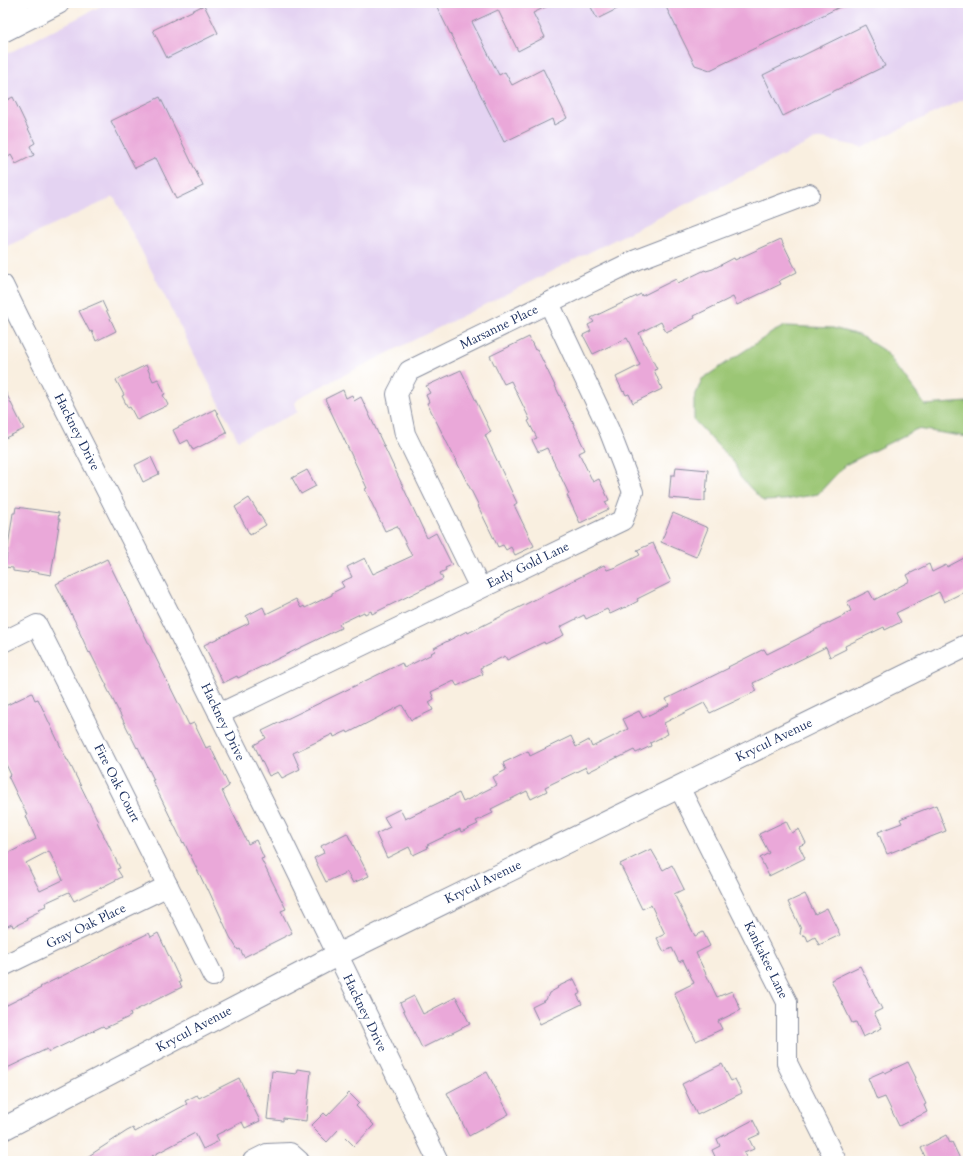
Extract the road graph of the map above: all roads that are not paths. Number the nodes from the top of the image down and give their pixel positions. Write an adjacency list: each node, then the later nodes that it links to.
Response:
1 (18, 3): 3 (street)
2 (58, 3): 4 (street)
3 (3, 11)
4 (3, 31)
5 (809, 194): 7 (street, Marsanne Place)
6 (3, 285): 11 (street, Hackney Drive)
7 (549, 303): 8 (street, Marsanne Place); 8 (street, Early Gold Lane)
8 (480, 588): 11 (street, Early Gold Lane)
9 (3, 642): 13 (street, Fire Oak Court)
10 (968, 645): 12 (street, Krycul Avenue)
11 (219, 714): 14 (street, Hackney Drive)
12 (679, 787): 14 (street, Krycul Avenue); 21 (street, Kankakee Lane)
13 (168, 886): 15 (street, Gray Oak Place); 16 (street, Fire Oak Court)
14 (337, 955): 17 (street, Krycul Avenue); 20 (street, Hackney Drive)
15 (3, 966)
16 (213, 976)
17 (3, 1129)
18 (253, 1161): 19 (street)
19 (299, 1161)
20 (438, 1161)
21 (836, 1161)

